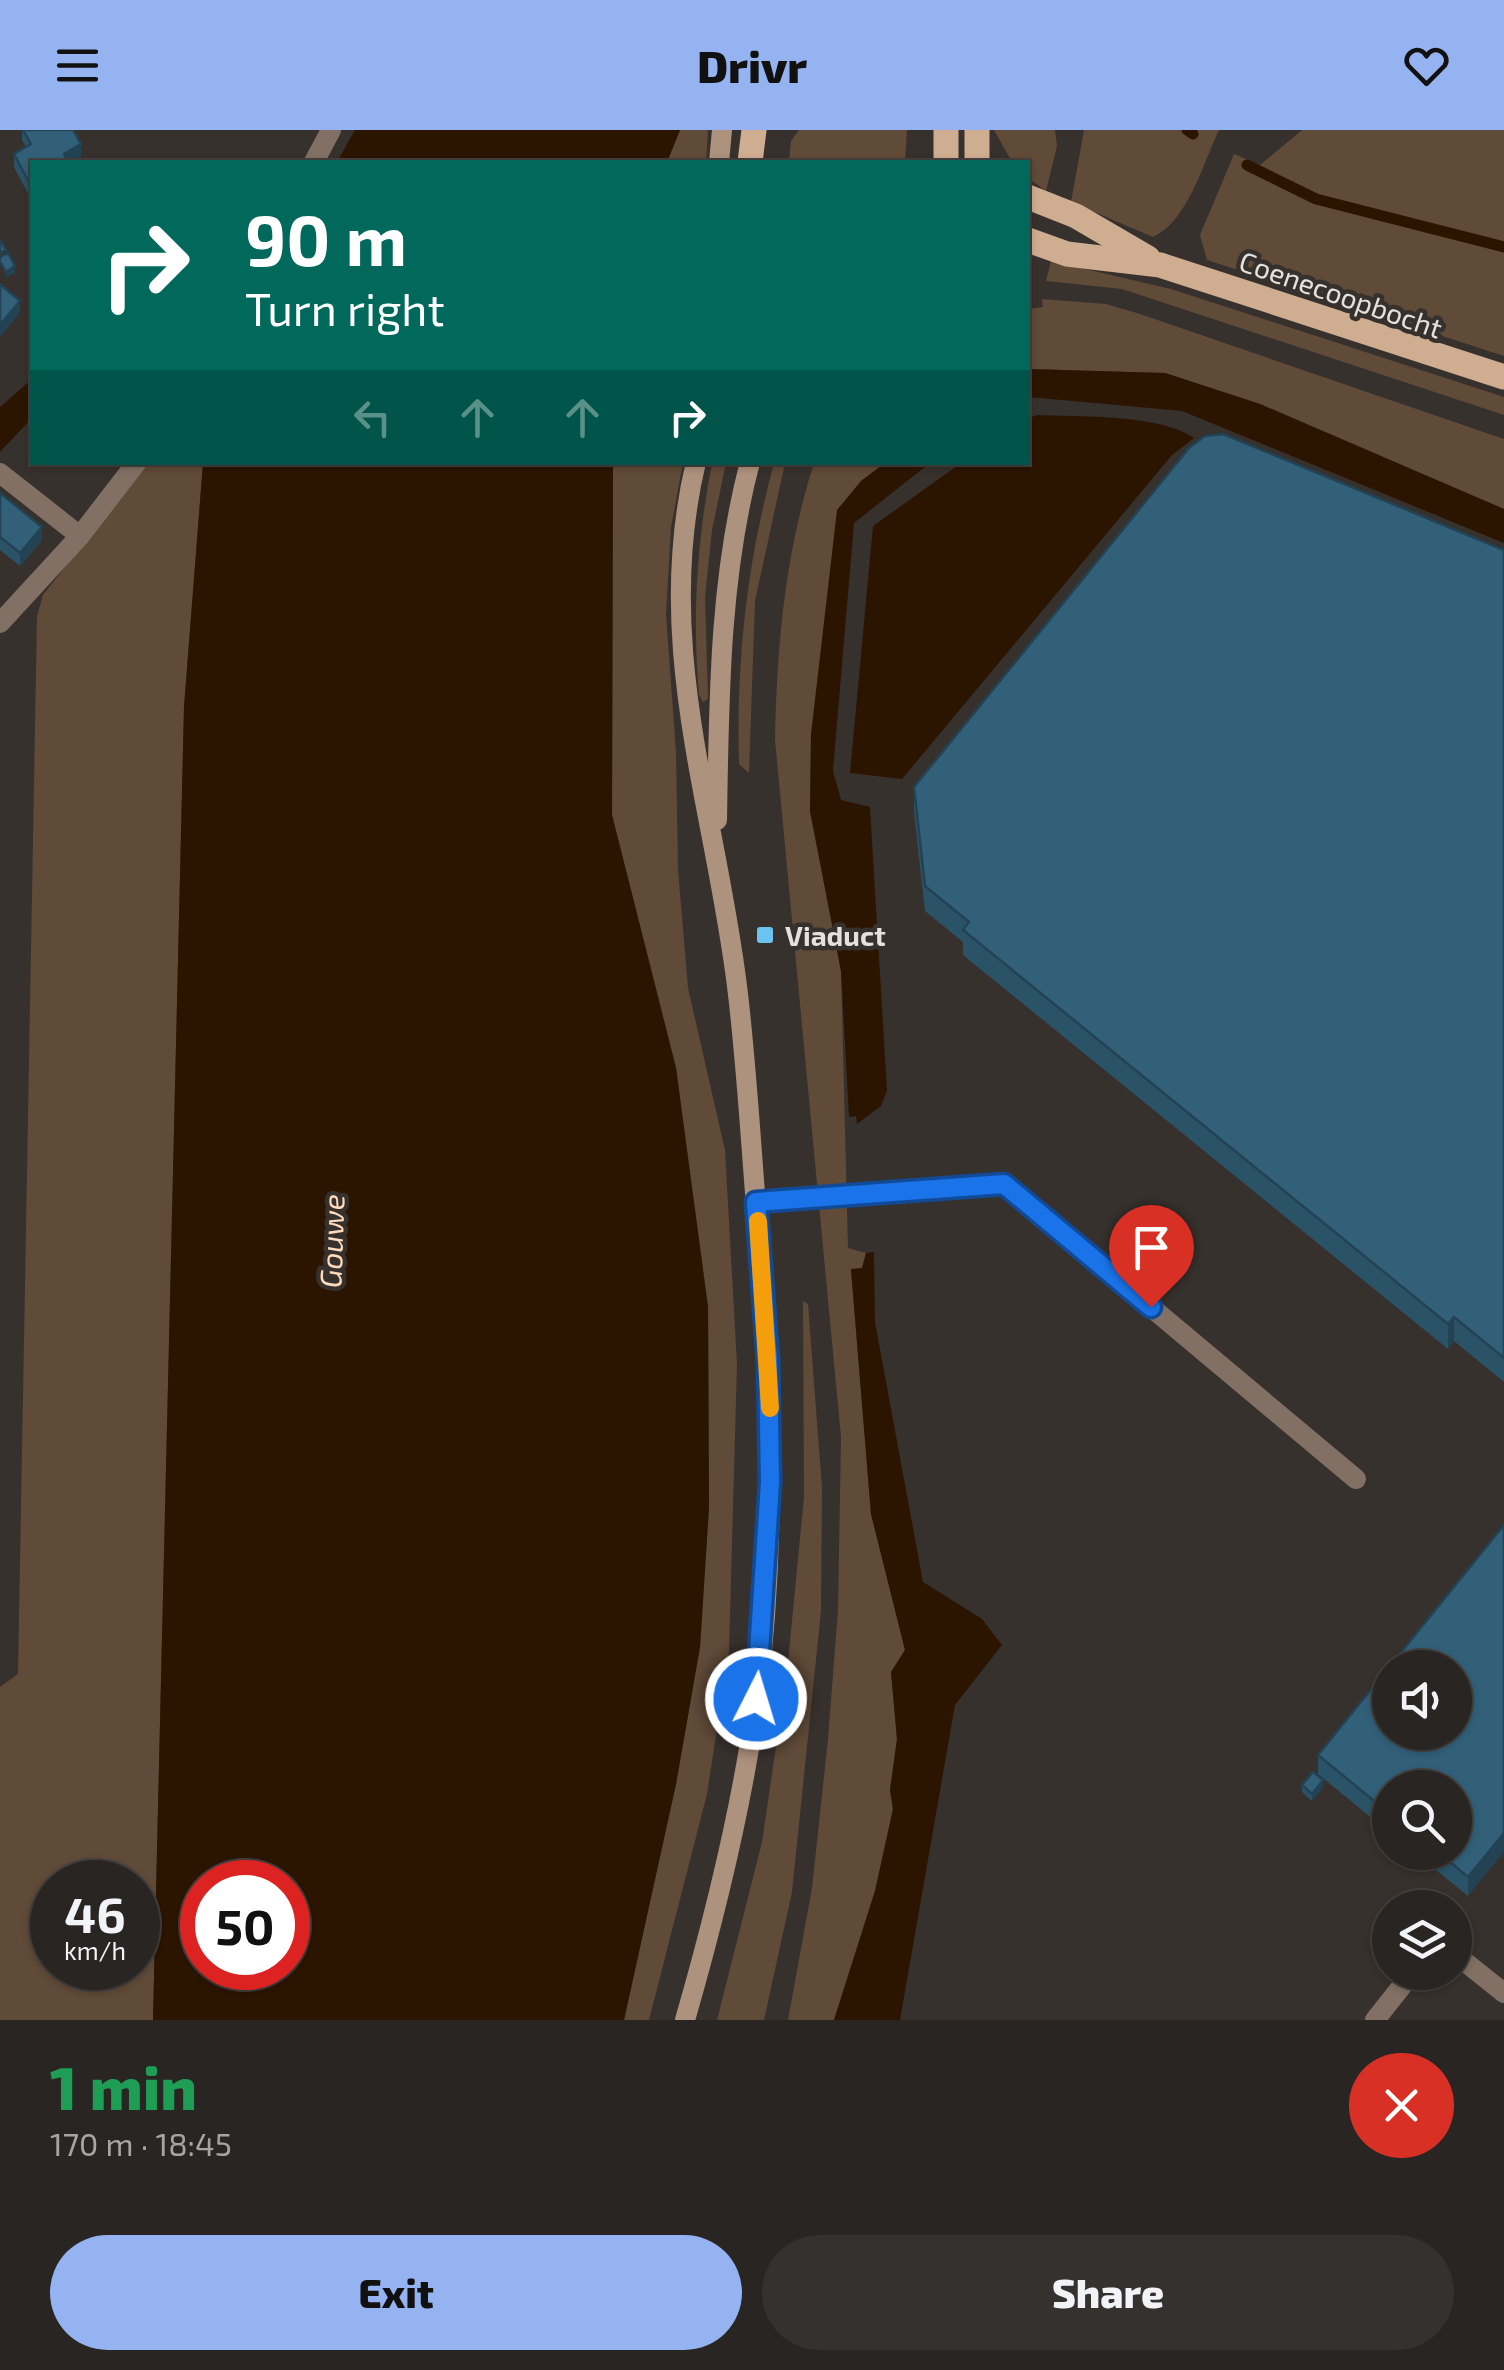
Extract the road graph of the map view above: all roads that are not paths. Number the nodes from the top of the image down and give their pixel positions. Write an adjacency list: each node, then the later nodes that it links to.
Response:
1 (332, 130): 6 (street)
2 (722, 130): 7 (main road)
3 (754, 130): 8 (main road)
4 (946, 130): 9 (main road)
5 (977, 130): 10 (main road)
6 (315, 160)
7 (719, 160)
8 (750, 160)
9 (945, 160)
10 (976, 160)
11 (1030, 198): 13 (main road, Coenecoopbocht)
12 (1030, 241): 13 (main road, Coenecoopbocht)
13 (1160, 265): 14 (main road, Coenecoopbocht)
14 (1504, 377)
15 (135, 465): 19 (street)
16 (695, 465): 21 (main road)
17 (749, 465): 21 (main road)
18 (1, 474): 19 (street)
19 (80, 536): 20 (street)
20 (0, 623)
21 (716, 857): 22 (main road)
22 (756, 1202): 23 (street); 27 (main road)
23 (1356, 1479)
24 (1472, 1968): 26 (street)
25 (1399, 1990): 28 (street)
26 (1504, 1994)
27 (685, 2020)
28 (1375, 2020)

